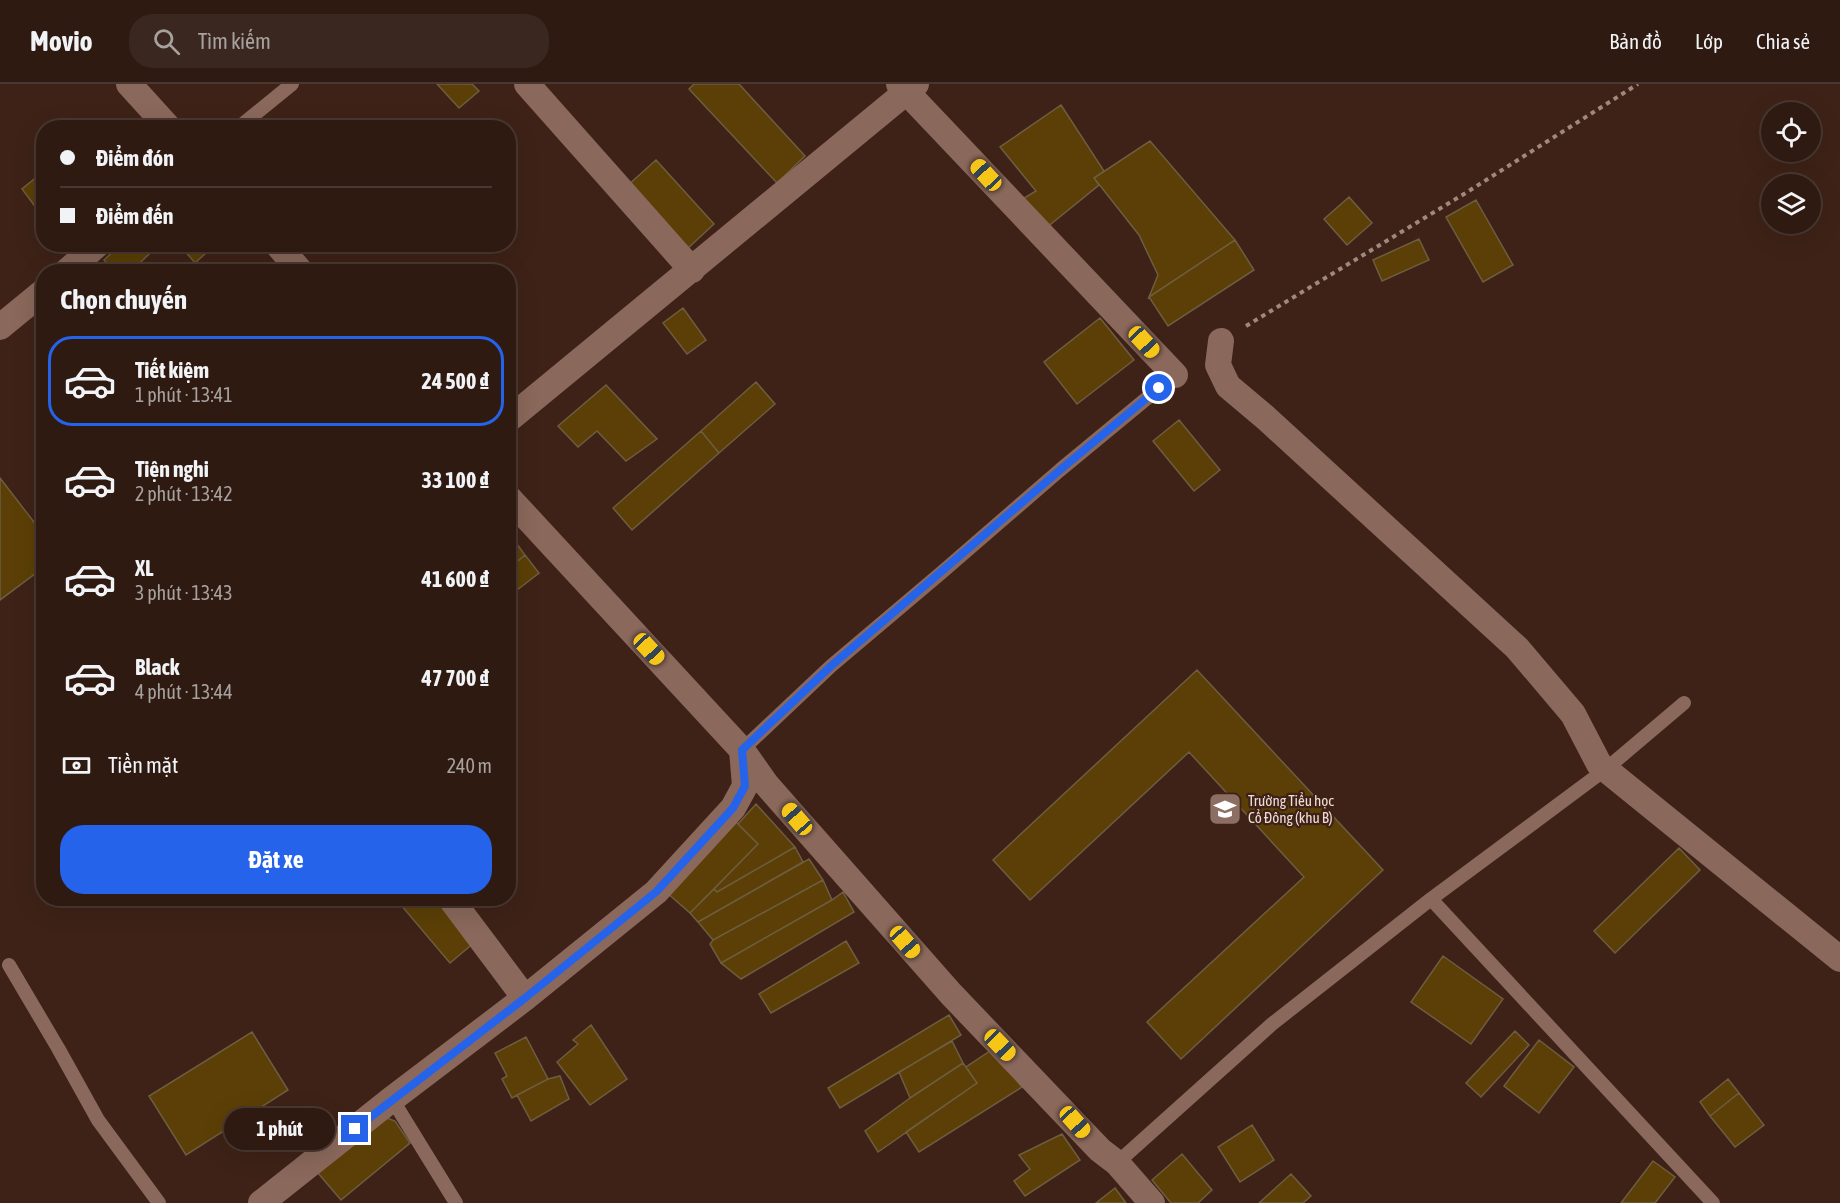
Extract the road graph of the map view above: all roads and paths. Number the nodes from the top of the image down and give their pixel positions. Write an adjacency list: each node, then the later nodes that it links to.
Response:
1 (129, 84): 6 (street)
2 (292, 84): 7 (lane)
3 (527, 84): 12 (street)
4 (1638, 84): 15 (path)
5 (908, 87): 12 (street); 16 (street)
6 (162, 120)
7 (248, 120)
8 (89, 252): 10 (street)
9 (284, 252): 11 (street)
10 (75, 264)
11 (294, 264)
12 (692, 270): 17 (street)
13 (36, 298): 14 (street)
14 (0, 327)
15 (1221, 341): 21 (street)
16 (1175, 375): 20 (lane)
17 (516, 413)
18 (516, 507): 20 (street)
19 (1684, 703): 21 (lane)
20 (742, 750): 26 (street); 28 (street)
21 (1606, 769): 22 (lane); 24 (street)
22 (1431, 899): 28 (lane); 33 (lane)
23 (456, 906): 26 (street)
24 (1840, 959)
25 (9, 965): 29 (lane)
26 (525, 998): 27 (street)
27 (392, 1099): 30 (street); 31 (lane)
28 (1117, 1163): 32 (street)
29 (159, 1203)
30 (261, 1203)
31 (456, 1203)
32 (1152, 1203)
33 (1713, 1203)

